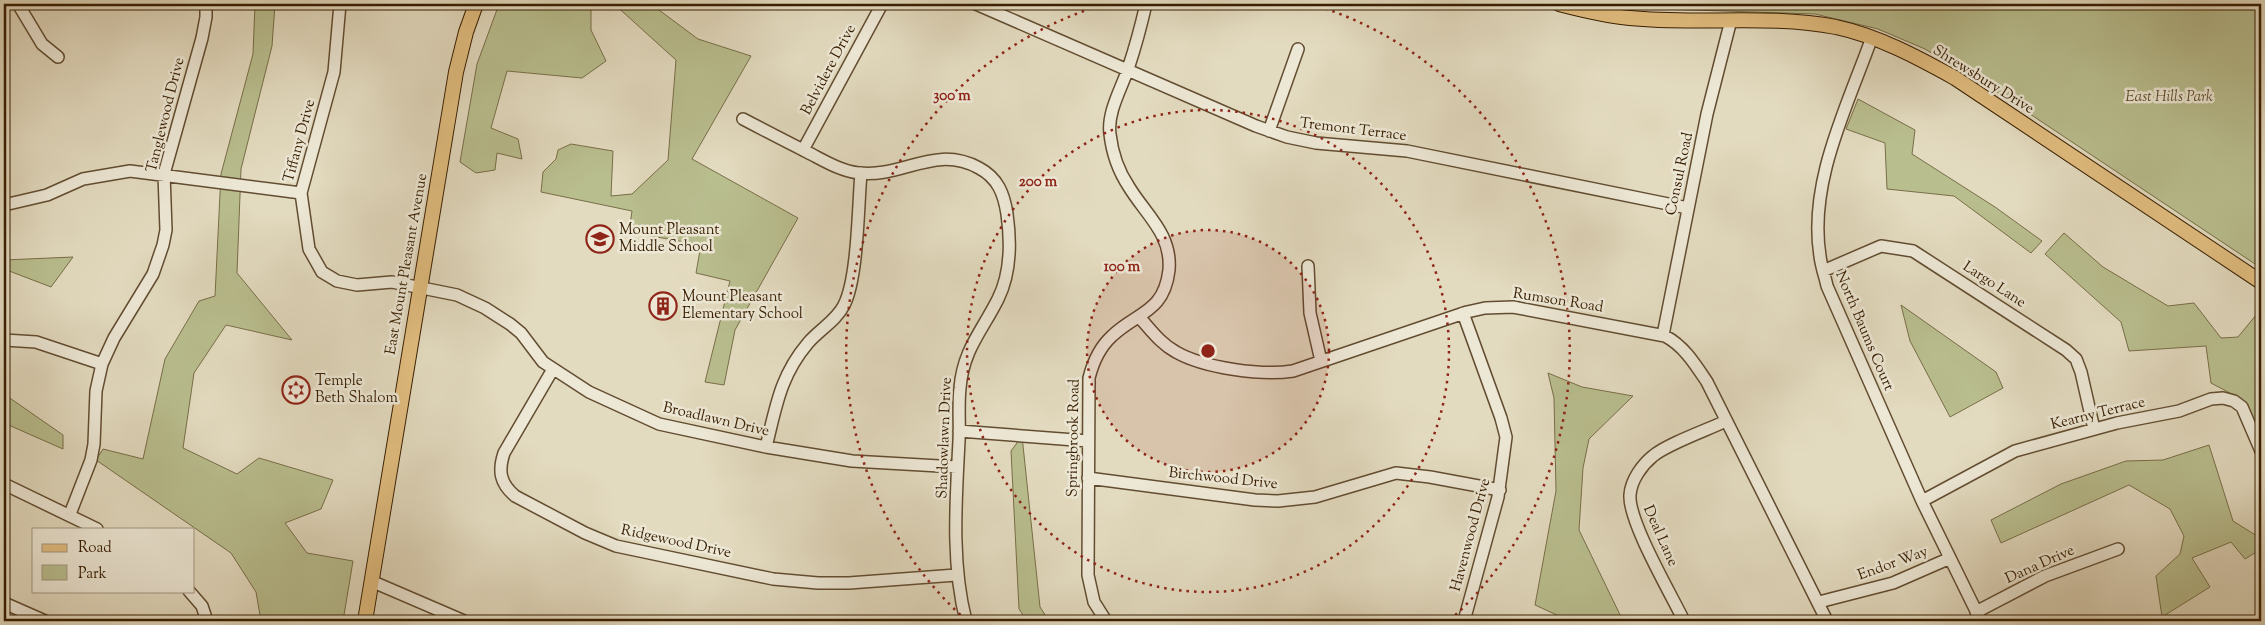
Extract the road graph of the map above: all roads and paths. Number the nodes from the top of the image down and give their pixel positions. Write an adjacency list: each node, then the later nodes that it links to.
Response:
1 (18, 4): 12 (street)
2 (206, 4): 18 (street, Tanglewood Drive)
3 (340, 4): 19 (street, Tiffany Drive)
4 (476, 4): 25 (main road, East Mount Pleasant Avenue)
5 (882, 4): 16 (street, Belvidere Drive)
6 (976, 4): 13 (street, Tremont Terrace)
7 (1146, 4): 13 (street, Springbrook Road)
8 (1559, 4): 9 (main road, Shrewsbury Drive)
9 (1731, 20): 10 (main road, Shrewsbury Drive); 21 (street, Consul Road)
10 (1872, 37): 23 (street, North Baums Court); 24 (main road, Shrewsbury Drive)
11 (1298, 49): 15 (street)
12 (58, 57)
13 (1128, 70): 15 (street, Tremont Terrace); 27 (street, Springbrook Road)
14 (743, 119): 16 (street, Shadowlawn Drive)
15 (1269, 131): 21 (street, Tremont Terrace)
16 (803, 150): 17 (street, Shadowlawn Drive)
17 (861, 173): 35 (street, Shadowlawn Drive); 37 (street)
18 (164, 174): 19 (street); 20 (street); 31 (street, Tanglewood Drive)
19 (302, 193): 25 (street, Tiffany Drive)
20 (4, 205)
21 (1688, 208): 28 (street, Consul Road)
22 (1308, 266): 30 (street)
23 (1823, 271): 34 (street, Largo Lane); 43 (street, North Baums Court)
24 (2261, 282)
25 (419, 287): 32 (street, Broadlawn Drive); 49 (main road, East Mount Pleasant Avenue)
26 (1463, 313): 28 (street, Rumson Road); 30 (street, Rumson Road); 42 (street, Havenwood Drive)
27 (1140, 318): 30 (street, Rumson Road); 36 (street, Springbrook Road)
28 (1663, 335): 33 (street, Rumson Road)
29 (4, 340): 31 (street)
30 (1321, 361)
31 (102, 364): 44 (street, Tanglewood Drive)
32 (553, 368): 37 (street, Broadlawn Drive); 48 (street, Ridgewood Drive)
33 (1726, 421): 51 (street, Rumson Road); 61 (street, Deal Lane)
34 (2094, 429): 38 (street, Kearny Terrace); 43 (street, Kearny Terrace)
35 (959, 431): 36 (street); 39 (street, Shadowlawn Drive)
36 (1088, 441): 40 (street, Springbrook Road)
37 (766, 447): 39 (street, Broadlawn Drive)
38 (2261, 452)
39 (958, 467): 48 (street, Shadowlawn Drive)
40 (1088, 478): 42 (street, Birchwood Drive); 59 (street, Springbrook Road)
41 (4, 484): 44 (street)
42 (1500, 490): 60 (street, Havenwood Drive)
43 (1922, 502): 47 (street, North Baums Court)
44 (70, 514): 45 (street)
45 (95, 528)
46 (2118, 550): 53 (street, Dana Drive)
47 (1948, 559): 51 (street, Endor Way); 53 (street, North Baums Court)
48 (956, 575): 58 (street, Shadowlawn Drive)
49 (371, 581): 56 (main road, East Mount Pleasant Avenue); 57 (street)
50 (190, 592): 55 (street)
51 (1818, 602): 62 (street, Rumson Road)
52 (4, 603): 54 (street)
53 (1979, 617)
54 (45, 621)
55 (207, 621)
56 (365, 621)
57 (464, 621)
58 (966, 621)
59 (1106, 621)
60 (1464, 621)
61 (1684, 621)
62 (1827, 621)

